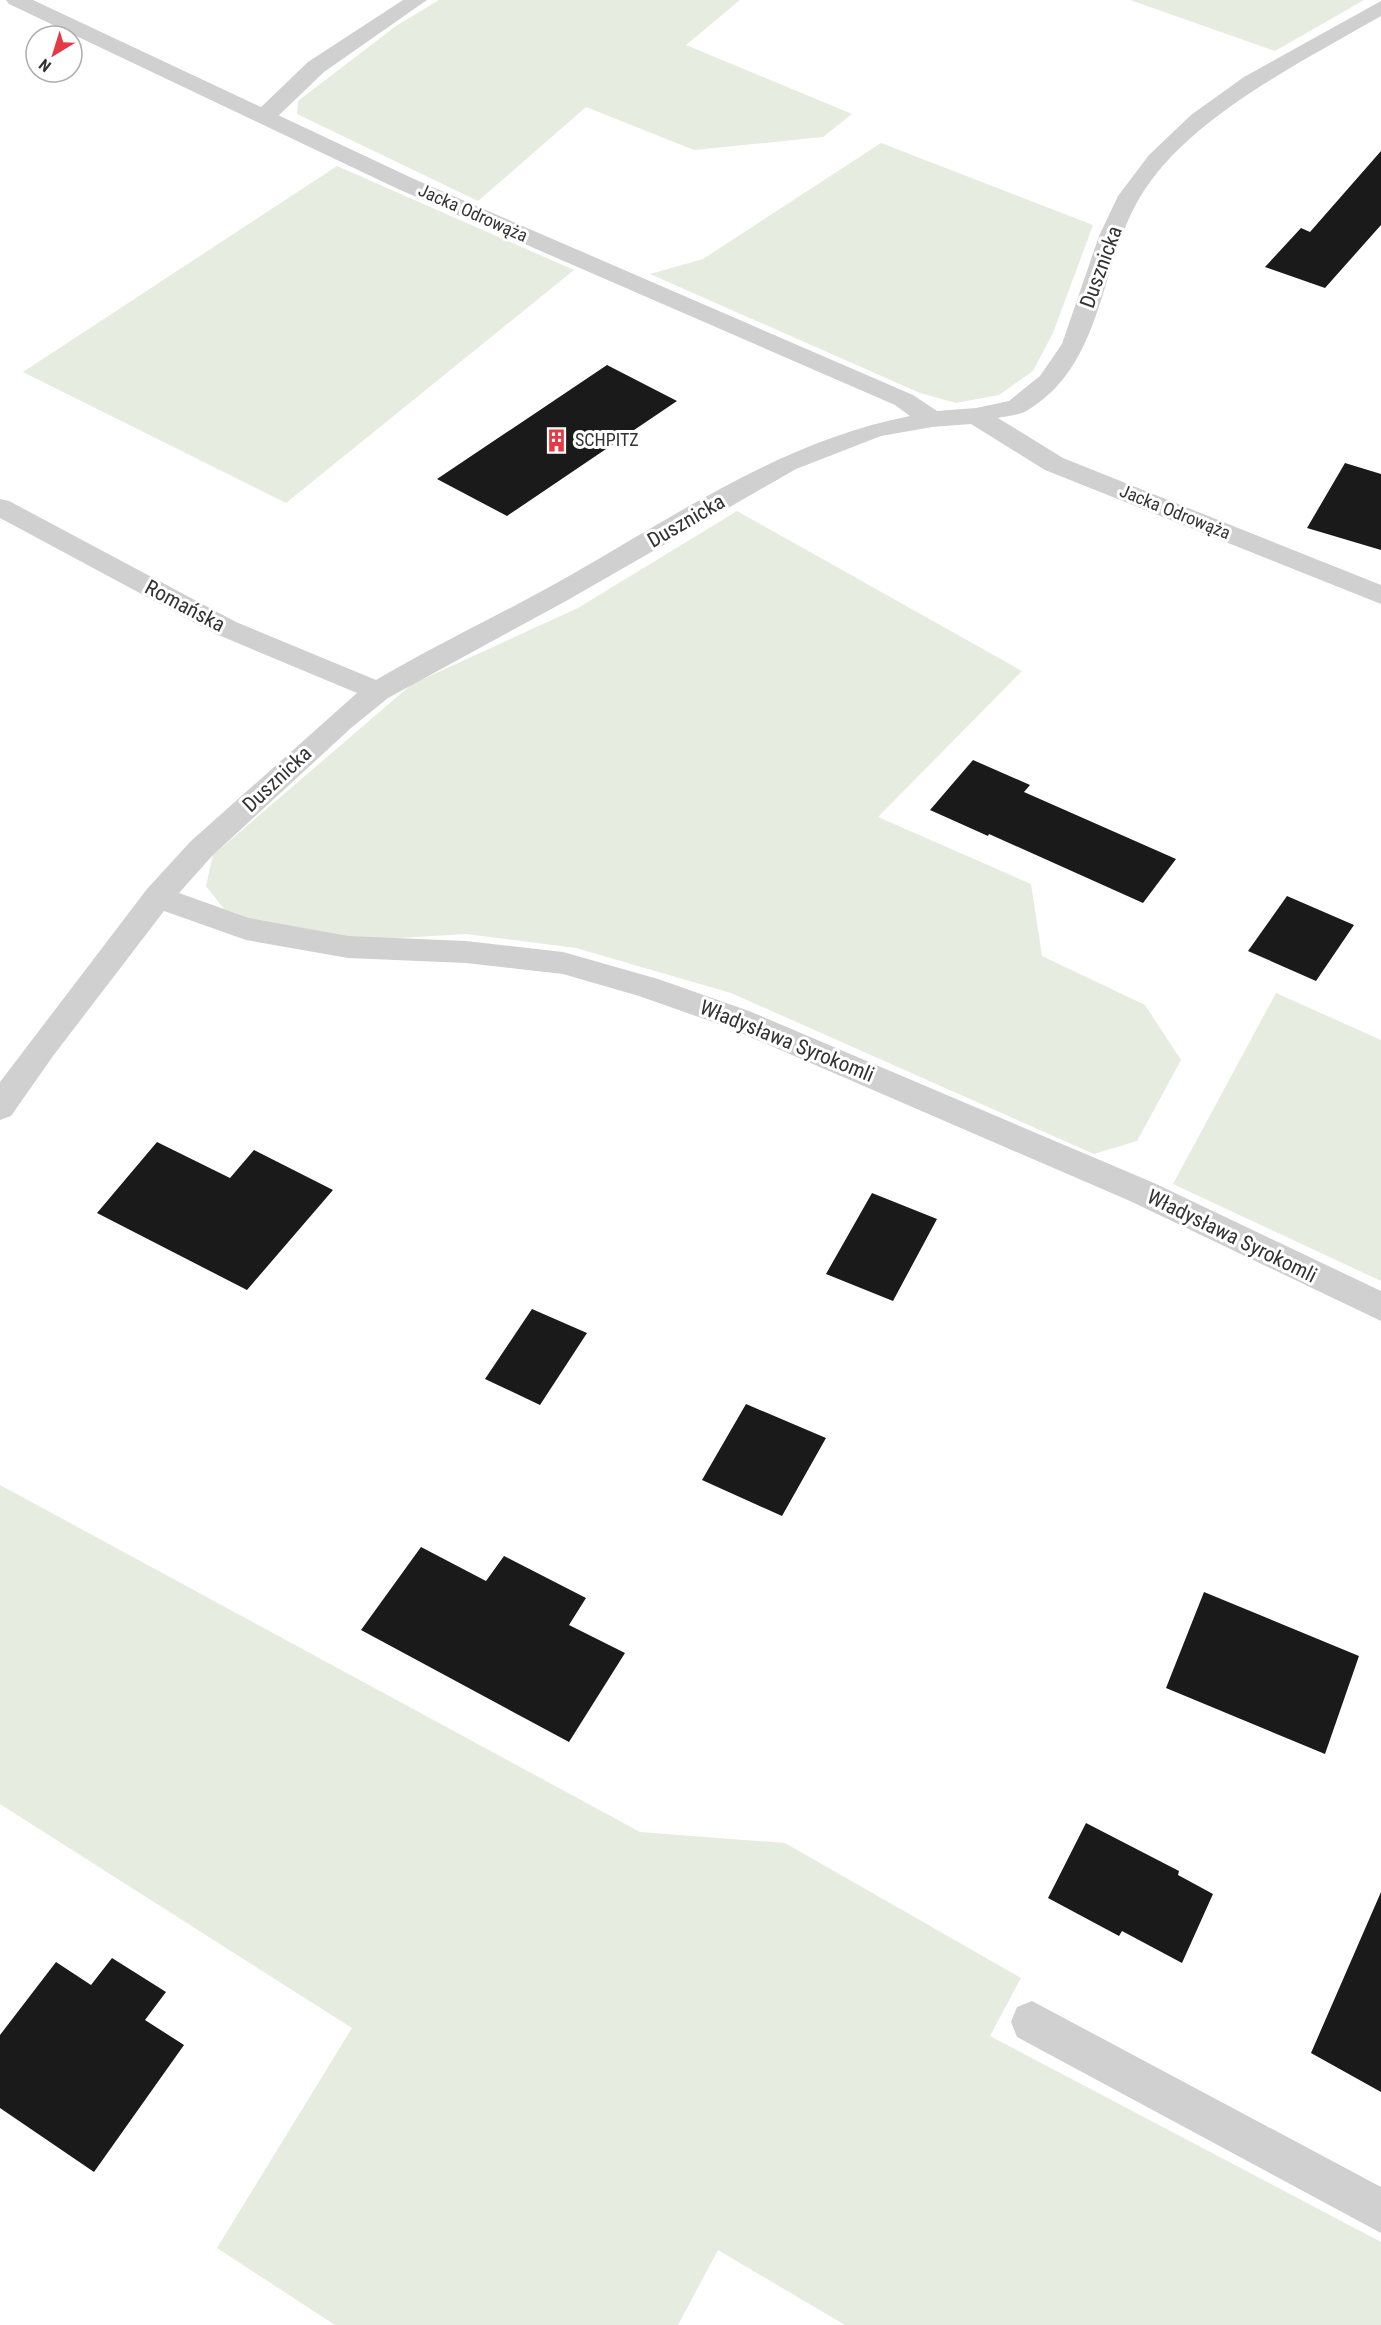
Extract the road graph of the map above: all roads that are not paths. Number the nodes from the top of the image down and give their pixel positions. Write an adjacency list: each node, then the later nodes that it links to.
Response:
1 (16, 0): 4 (street, Jacka Odrowąża)
2 (417, 0): 4 (street)
3 (1381, 7): 5 (street, Dusznicka)
4 (266, 116): 6 (street, Jacka Odrowąża)
5 (976, 416): 6 (street, Dusznicka); 8 (street, Jacka Odrowąża)
6 (932, 419): 9 (street, Dusznicka)
7 (0, 507): 9 (street, Romańska)
8 (1381, 595)
9 (378, 691): 10 (street, Dusznicka)
10 (158, 897): 11 (street, Dusznicka); 12 (street, Władysława Syrokomli)
11 (0, 1107)
12 (1381, 1307)
13 (1032, 2022): 14 (street)
14 (1381, 2211)

